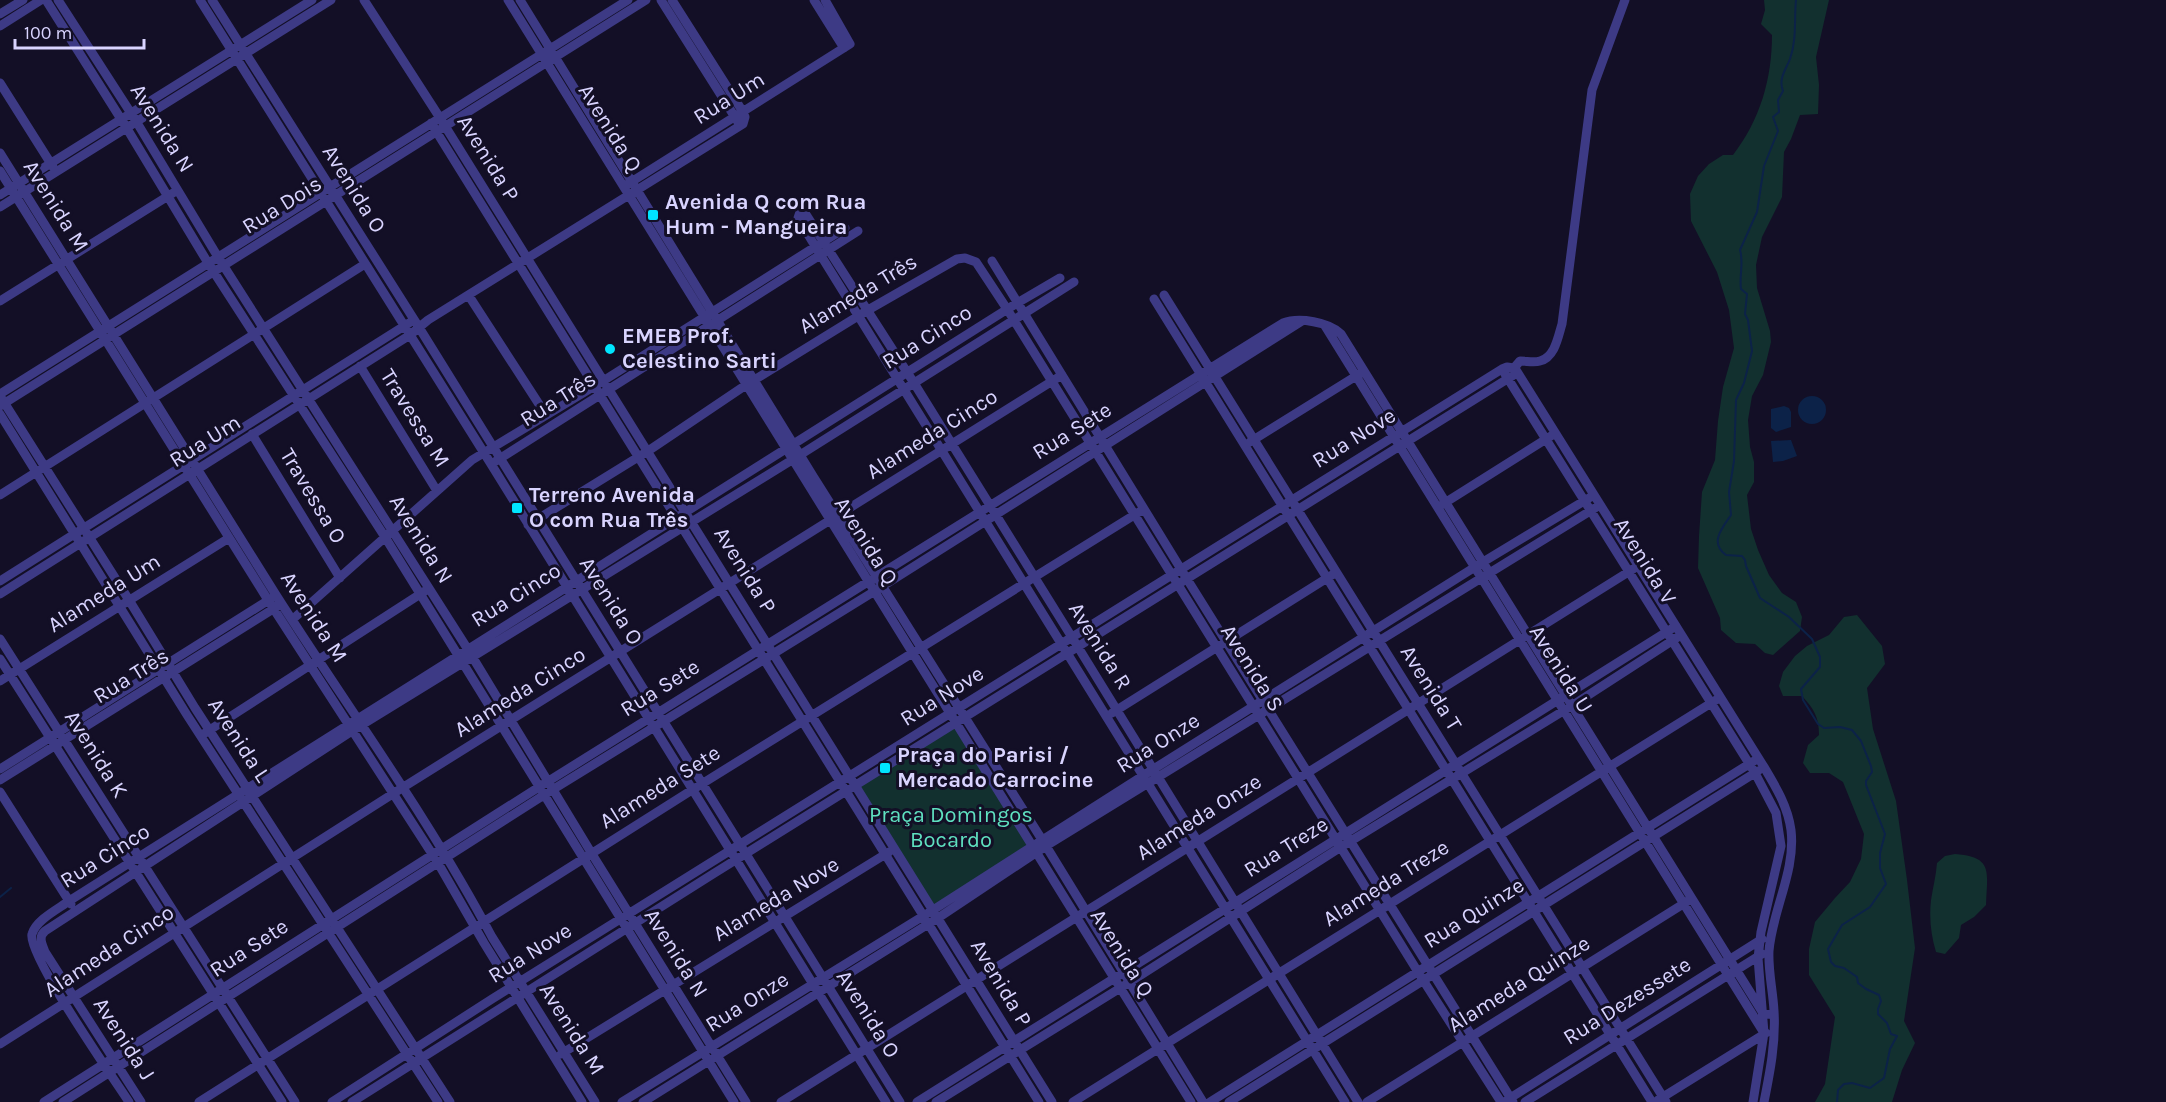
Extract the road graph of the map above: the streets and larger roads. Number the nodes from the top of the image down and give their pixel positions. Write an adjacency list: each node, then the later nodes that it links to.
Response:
1 (22, 0): 18 (street)
2 (43, 0): 19 (street); 27 (street, Avenida N)
3 (58, 0): 26 (street, Avenida N)
4 (200, 0): 22 (street, Avenida O)
5 (212, 0): 21 (street, Avenida O)
6 (312, 0): 21 (street)
7 (331, 0): 21 (street)
8 (364, 0): 28 (street, Avenida P)
9 (507, 0): 23 (street, Avenida Q)
10 (519, 0): 23 (street, Avenida Q)
11 (628, 0): 23 (street, Rua Dois)
12 (646, 0): 23 (street, Rua Dois)
13 (661, 0): 25 (street)
14 (672, 0): 25 (street)
15 (814, 0): 20 (street)
16 (825, 0): 20 (street)
17 (1625, 0): 76 (street)
18 (0, 14)
19 (0, 26)
20 (847, 44): 25 (street, Rua Um)
21 (243, 49): 22 (street); 35 (street, Avenida O)
22 (234, 55): 26 (street); 39 (street, Avenida O)
23 (548, 56): 28 (street, Rua Dois); 32 (street, Avenida Q)
24 (0, 82): 30 (street)
25 (741, 115): 32 (street, Rua Um); 32 (street, Rua Um)
26 (133, 118): 27 (street); 34 (street, Avenida N)
27 (124, 124): 30 (street); 38 (street, Avenida N)
28 (438, 124): 35 (street, Rua Dois); 36 (street, Avenida P)
29 (0, 153): 33 (street, Avenida M)
30 (54, 167): 33 (street)
31 (0, 171): 33 (street, Avenida M)
32 (630, 189): 45 (street, Rua Um); 64 (street, Avenida Q)
33 (18, 190): 37 (street); 40 (street); 49 (street, Avenida M)
34 (177, 190): 38 (street); 47 (street, Avenida N)
35 (332, 191): 39 (street, Rua Dois); 67 (street, Avenida O)
36 (481, 194): 45 (street, Avenida P); 51 (street, Avenida P)
37 (0, 195)
38 (168, 196): 49 (street); 52 (street, Avenida N)
39 (323, 197): 47 (street, Rua Dois); 50 (street, Avenida O)
40 (0, 207)
41 (801, 216): 44 (street, Avenida R)
42 (845, 228): 44 (street, Rua Três)
43 (858, 231): 44 (street, Rua Três)
44 (822, 248): 60 (street, Avenida R); 63 (street, Avenida R); 64 (street, Rua Três)
45 (527, 258): 51 (street, Rua Um); 85 (street, Avenida P)
46 (968, 258): 59 (street, Avenida S); 60 (street, Alameda Três)
47 (221, 261): 52 (street, Rua Dois); 70 (street, Avenida N)
48 (992, 261): 58 (street, Avenida S)
49 (62, 262): 57 (street); 71 (street, Avenida M)
50 (365, 264): 68 (street, Avenida O); 70 (street)
51 (518, 264): 55 (street, Rua Um); 89 (street, Avenida P)
52 (210, 267): 71 (street, Rua Dois); 72 (street, Avenida N)
53 (1060, 278): 58 (street, Rua Cinco)
54 (1074, 282): 62 (street, Rua Cinco)
55 (469, 296): 67 (street, Rua Um); 98 (street)
56 (1159, 297): 61 (street, Avenida T)
57 (0, 301)
58 (1017, 303): 59 (street, Rua Cinco); 62 (street, Avenida S)
59 (1007, 309): 65 (street, Avenida S); 79 (street, Rua Cinco)
60 (868, 310): 63 (street, Alameda Três); 79 (street, Avenida R)
61 (1169, 312): 77 (street, Avenida T); 82 (street, Avenida T)
62 (1023, 313): 65 (street, Rua Cinco); 80 (street, Avenida S)
63 (858, 316): 84 (street, Avenida R); 87 (street, Alameda Três)
64 (712, 318): 85 (street, Rua Três); 87 (street, Avenida Q); 91 (street, Rua Três)
65 (1013, 319): 86 (street, Avenida S); 88 (street, Rua Cinco)
66 (1306, 321): 69 (street, Avenida U); 77 (street, Rua Sete)
67 (417, 325): 68 (street, Rua Um); 73 (street, Rua Um); 112 (street, Avenida O)
68 (404, 326): 73 (street, Avenida O); 92 (street, Rua Um)
69 (1325, 326): 78 (street, Avenida U); 81 (street, Avenida U)
70 (264, 328): 72 (street); 92 (street, Avenida N)
71 (106, 333): 94 (street, Rua Dois); 95 (street, Avenida M)
72 (254, 335): 95 (street); 96 (street, Avenida N)
73 (410, 335): 74 (street, Rua Um); 112 (street, Avenida O)
74 (360, 366): 92 (street, Rua Um); 123 (street, Travessa M)
75 (1502, 369): 76 (street, Rua Nove); 83 (street, Avenida V); 99 (street, Rua Nove)
76 (1516, 370): 83 (street, Rua Nove); 101 (street, Avenida V)
77 (1212, 371): 82 (street, Rua Sete); 103 (street, Avenida T)
78 (1365, 371): 81 (street); 99 (street, Avenida U)
79 (907, 373): 84 (street, Rua Cinco); 88 (street, Avenida R)
80 (1062, 375): 86 (street, Alameda Cinco); 105 (street, Avenida S)
81 (1356, 376): 102 (street, Avenida U); 103 (street)
82 (1203, 377): 105 (street, Rua Sete); 108 (street, Avenida T)
83 (1508, 378): 104 (street, Avenida V); 106 (street, Rua Nove)
84 (897, 379): 90 (street, Avenida R); 109 (street, Rua Cinco)
85 (603, 381): 89 (street, Rua Três); 91 (street, Avenida P)
86 (1052, 382): 107 (street, Alameda Cinco); 110 (street, Avenida S)
87 (750, 383): 109 (street, Avenida Q); 114 (street, Alameda Três)
88 (914, 383): 90 (street, Rua Cinco); 107 (street, Avenida R)
89 (594, 386): 93 (street, Avenida P); 98 (street, Rua Três)
90 (904, 389): 113 (street, Avenida R); 116 (street, Rua Cinco)
91 (609, 390): 93 (street, Rua Três); 114 (street, Avenida P)
92 (306, 394): 96 (street, Rua Um); 145 (street, Avenida N)
93 (600, 396): 115 (street, Avenida P); 117 (street, Rua Três)
94 (1, 400): 119 (street, Avenida L)
95 (149, 401): 118 (street, Avenida M); 119 (street); 120 (street, Avenida M)
96 (296, 401): 100 (street, Rua Um); 118 (street, Rua Um); 145 (street, Avenida N)
97 (0, 414): 119 (street, Avenida L)
98 (546, 415): 112 (street, Rua Três)
99 (1402, 431): 102 (street, Rua Nove); 106 (street, Avenida U)
100 (252, 434): 118 (street, Rua Um); 155 (street, Travessa O)
101 (1556, 434): 104 (street); 125 (street, Avenida V)
102 (1393, 437): 111 (street, Avenida U); 127 (street, Rua Nove)
103 (1254, 439): 108 (street); 127 (street, Avenida T)
104 (1546, 439): 125 (street, Avenida V); 126 (street)
105 (1103, 441): 110 (street, Rua Sete); 130 (street, Avenida S)
106 (1408, 441): 111 (street, Rua Nove); 126 (street, Avenida U)
107 (952, 444): 113 (street, Alameda Cinco); 132 (street, Avenida R)
108 (1245, 445): 127 (street, Avenida T)
109 (790, 447): 116 (street, Avenida Q); 134 (street, Rua Cinco)
110 (1093, 447): 132 (street, Rua Sete); 135 (street, Avenida S)
111 (1399, 447): 129 (street, Avenida U); 131 (street, Rua Nove)
112 (488, 450): 117 (street, Avenida O); 123 (street, Rua Três)
113 (942, 450): 136 (street, Avenida R); 139 (street, Alameda Cinco)
114 (648, 451): 115 (street, Alameda Três); 121 (street, Avenida P)
115 (639, 457): 122 (street, Avenida P); 140 (street, Alameda Três)
116 (796, 457): 139 (street, Avenida Q); 141 (street, Rua Cinco)
117 (495, 461): 140 (street, Avenida O); 142 (street, Avenida O)
118 (195, 464): 120 (street, Rua Um); 170 (street, Avenida M)
119 (40, 470): 124 (street); 144 (street, Avenida L); 147 (street, Avenida L)
120 (186, 470): 144 (street, Rua Um); 146 (street, Avenida M)
121 (668, 483): 122 (street); 134 (street, Avenida P)
122 (658, 489): 138 (street, Avenida P)
123 (437, 491): 145 (street, Rua Três)
124 (0, 495)
125 (1589, 498): 128 (street, Avenida V); 133 (street, Avenida V); 148 (street, Rua Onze)
126 (1447, 502): 129 (street); 148 (street, Avenida U)
127 (1288, 503): 131 (street, Avenida T); 137 (street, Avenida T); 150 (street, Rua Nove)
128 (1600, 505): 133 (street, Rua Onze); 149 (street, Avenida V)
129 (1438, 508): 148 (street, Avenida U)
130 (1144, 509): 135 (street, Alameda Sete); 150 (street, Avenida S)
131 (1298, 510): 137 (street, Rua Nove); 152 (street, Avenida T)
132 (992, 511): 136 (street, Rua Sete); 156 (street, Avenida R)
133 (1590, 511): 151 (street, Avenida V); 153 (street, Rua Onze)
134 (686, 512): 138 (street, Rua Cinco); 141 (street, Avenida P)
135 (1135, 515): 154 (street, Avenida S); 156 (street, Alameda Sete)
136 (983, 516): 161 (street, Rua Sete); 162 (street, Avenida R)
137 (1289, 516): 152 (street, Avenida T); 157 (street, Rua Nove)
138 (676, 518): 143 (street, Avenida P); 159 (street, Rua Cinco)
139 (834, 518): 160 (street, Alameda Cinco); 161 (street, Avenida Q)
140 (538, 519): 142 (street, Alameda Três); 159 (street, Avenida O)
141 (691, 522): 143 (street, Rua Cinco); 160 (street, Avenida P)
142 (528, 525): 164 (street, Avenida O)
143 (682, 527): 166 (street, Avenida P); 167 (street, Rua Cinco)
144 (87, 533): 147 (street, Rua Um); 171 (street, Avenida L)
145 (389, 534): 155 (street, Rua Três); 165 (street, Avenida N); 169 (street, Avenida N)
146 (229, 538): 171 (street, Alameda Um); 172 (street, Avenida M)
147 (77, 539): 158 (street, Rua Um); 168 (street, Rua Um); 173 (street, Avenida L)
148 (1479, 565): 153 (street, Avenida U); 177 (street, Rua Onze)
149 (1638, 566): 151 (street, Alameda Onze); 175 (street, Avenida V)
150 (1181, 570): 154 (street, Rua Nove); 157 (street, Avenida S)
151 (1629, 572): 176 (street, Alameda Onze); 178 (street, Avenida V)
152 (1332, 575): 177 (street, Avenida T); 182 (street); 183 (street, Avenida T)
153 (1486, 575): 176 (street, Avenida U); 177 (street, Rua Onze); 181 (street, Avenida U)
154 (1172, 576): 163 (street, Avenida S); 179 (street, Rua Nove)
155 (340, 578): 174 (street, Rua Três)
156 (1034, 578): 162 (street, Alameda Sete); 179 (street, Avenida R)
157 (1187, 579): 163 (street, Rua Nove); 182 (street, Avenida S)
158 (0, 581)
159 (575, 581): 164 (street, Rua Cinco); 167 (street, Avenida O)
160 (729, 584): 166 (street, Alameda Cinco); 187 (street, Avenida P)
161 (876, 584): 187 (street, Rua Sete); 188 (street, Avenida Q)
162 (1024, 584): 184 (street, Avenida R); 188 (street, Alameda Sete)
163 (1178, 585): 185 (street, Rua Nove); 186 (street, Avenida S)
164 (566, 586): 167 (street, Avenida O); 189 (street, Rua Cinco)
165 (429, 588): 169 (street); 189 (street, Avenida N)
166 (720, 589): 187 (street, Avenida P); 190 (street, Alameda Cinco)
167 (576, 593): 189 (street, Rua Cinco); 190 (street, Avenida O); 194 (street, Avenida O)
168 (0, 594)
169 (420, 594): 193 (street, Avenida N); 195 (street)
170 (279, 599): 172 (street, Rua Três); 174 (street, Avenida M)
171 (129, 600): 173 (street, Alameda Um); 197 (street, Avenida L)
172 (270, 605): 196 (street, Avenida M); 197 (street, Rua Três)
173 (120, 606): 198 (street, Alameda Um); 199 (street, Avenida L)
174 (293, 619): 195 (street, Avenida M)
175 (1678, 630): 178 (street, Rua Treze); 202 (street, Avenida V)
176 (1529, 635): 181 (street, Alameda Onze); 201 (street, Avenida U)
177 (1376, 636): 183 (street, Rua Onze); 206 (street, Avenida T)
178 (1669, 636): 201 (street, Rua Treze); 205 (street, Avenida V); 207 (street, Rua Treze)
179 (1072, 638): 184 (street, Rua Nove); 185 (street, Avenida R)
180 (0, 639): 198 (street, Avenida K)
181 (1520, 640): 204 (street, Avenida U); 206 (street, Alameda Onze)
182 (1226, 642): 186 (street); 203 (street, Avenida S)
183 (1367, 642): 203 (street, Rua Onze); 209 (street, Rua Onze); 210 (street, Avenida T)
184 (1062, 644): 191 (street, Avenida R); 213 (street, Rua Nove)
185 (1078, 647): 191 (street, Rua Nove); 211 (street, Avenida R)
186 (1216, 648): 208 (street, Avenida S); 211 (street)
187 (766, 651): 216 (street, Rua Sete); 217 (street, Avenida P)
188 (917, 651): 213 (street, Avenida Q); 217 (street, Alameda Sete)
189 (470, 652): 193 (street, Rua Cinco); 218 (street, Avenida N)
190 (620, 652): 194 (street, Alameda Cinco); 216 (street, Avenida O)
191 (1068, 654): 215 (street, Avenida R); 219 (street, Rua Nove)
192 (0, 658): 198 (street, Avenida K)
193 (460, 658): 220 (street, Rua Cinco); 222 (street, Avenida N)
194 (610, 658): 218 (street, Alameda Cinco); 221 (street, Avenida O)
195 (319, 660): 196 (street); 220 (street, Avenida M)
196 (311, 666): 223 (street, Avenida M); 224 (street)
197 (171, 667): 199 (street, Rua Três); 224 (street, Avenida L)
198 (14, 672): 200 (street, Alameda Um); 225 (street, Avenida K); 227 (street, Avenida K)
199 (161, 674): 225 (street, Rua Três); 226 (street, Avenida L); 228 (street, Rua Três)
200 (0, 681)
201 (1567, 695): 204 (street, Rua Treze); 207 (street, Avenida U)
202 (1720, 697): 205 (street, Alameda Treze); 231 (street, Avenida V)
203 (1263, 700): 208 (street, Rua Onze); 209 (street, Avenida S)
204 (1557, 700): 212 (street, Avenida U); 230 (street, Rua Treze)
205 (1711, 703): 232 (street, Alameda Treze); 233 (street, Avenida V)
206 (1418, 704): 210 (street, Alameda Onze); 230 (street, Avenida T)
207 (1573, 705): 212 (street, Rua Treze); 232 (street, Avenida U)
208 (1253, 706): 214 (street, Avenida S); 239 (street, Rua Onze)
209 (1269, 709): 214 (street, Rua Onze); 237 (street, Avenida S)
210 (1408, 709): 235 (street, Avenida T); 237 (street, Alameda Onze)
211 (1116, 710): 215 (street); 239 (street, Avenida R)
212 (1563, 710): 236 (street, Avenida U); 238 (street, Rua Treze)
213 (955, 711): 219 (street, Avenida Q); 243 (street, Rua Nove)
214 (1259, 715): 239 (street, Rua Onze); 240 (street, Avenida S)
215 (1107, 716): 244 (street, Avenida R)
216 (660, 717): 221 (street, Rua Sete); 246 (street, Avenida O)
217 (808, 719): 243 (street, Avenida P); 246 (street, Alameda Sete)
218 (511, 721): 222 (street, Alameda Cinco); 245 (street, Avenida N)
219 (961, 721): 248 (street, Rua Nove); 261 (street, Avenida Q); 265 (street, Avenida Q)
220 (359, 722): 223 (street, Rua Cinco); 247 (street, Avenida M)
221 (651, 722): 245 (street, Rua Sete); 246 (street, Avenida O)
222 (502, 726): 247 (street, Alameda Cinco); 249 (street, Avenida N)
223 (350, 728): 251 (street, Rua Cinco); 252 (street, Avenida M)
224 (210, 730): 226 (street); 251 (street, Avenida L)
225 (59, 732): 227 (street, Rua Três); 228 (street, Avenida K)
226 (201, 736): 253 (street, Avenida L)
227 (50, 738): 229 (street, Avenida K); 234 (street, Rua Três)
228 (64, 742): 229 (street, Rua Três); 273 (street, Avenida K)
229 (55, 747): 242 (street, Rua Três); 273 (street, Avenida K)
230 (1455, 763): 235 (street, Rua Treze); 238 (street, Avenida T)
231 (1761, 763): 233 (street, Rua Quinze); 301 (street, Avenida V)
232 (1611, 765): 236 (street, Alameda Treze); 254 (street, Avenida U)
233 (1752, 768): 254 (street, Rua Quinze); 257 (street, Rua Quinze); 303 (street, Avenida V)
234 (0, 769)
235 (1446, 769): 241 (street, Avenida T); 258 (street, Rua Treze)
236 (1601, 771): 255 (street, Avenida U); 256 (street, Alameda Treze)
237 (1308, 772): 240 (street, Alameda Onze); 258 (street, Avenida S)
238 (1461, 773): 241 (street, Rua Treze); 256 (street, Avenida T)
239 (1155, 774): 244 (street, Rua Onze); 259 (street, Avenida R)
240 (1298, 778): 259 (street, Alameda Onze); 263 (street, Avenida S)
241 (1451, 778): 258 (street, Rua Treze); 260 (street, Avenida T)
242 (0, 780)
243 (845, 780): 248 (street, Avenida P); 266 (street, Rua Nove)
244 (1146, 780): 261 (street, Rua Onze); 264 (street, Avenida R)
245 (551, 785): 249 (street, Rua Sete); 269 (street, Avenida N)
246 (697, 787): 266 (street, Avenida O); 269 (street, Alameda Sete); 270 (street, Avenida O)
247 (402, 788): 252 (street, Alameda Cinco); 268 (street, Avenida M)
248 (851, 789): 266 (street, Rua Nove); 267 (street, Avenida P)
249 (541, 791): 268 (street, Rua Sete); 269 (street, Avenida N)
250 (0, 792): 276 (street)
251 (250, 792): 253 (street, Rua Cinco); 271 (street, Avenida L)
252 (393, 794): 268 (street, Avenida M); 271 (street, Alameda Cinco)
253 (241, 798): 272 (street, Avenida L); 273 (street, Rua Cinco)
254 (1649, 827): 255 (street, Rua Quinze); 257 (street, Avenida U)
255 (1639, 832): 262 (street, Avenida U); 274 (street, Rua Quinze)
256 (1499, 835): 260 (street, Alameda Treze); 274 (street, Avenida T)
257 (1654, 836): 262 (street, Rua Quinze); 275 (street, Avenida U)
258 (1348, 837): 263 (street, Rua Treze); 279 (street, Avenida S)
259 (1197, 841): 264 (street, Alameda Onze); 277 (street, Avenida R)
260 (1490, 841): 278 (street, Avenida T); 279 (street, Alameda Treze)
261 (1044, 842): 265 (street, Rua Onze); 287 (street, Avenida Q)
262 (1645, 842): 280 (street, Avenida U); 281 (street, Rua Quinze)
263 (1338, 843): 277 (street, Rua Treze); 284 (street, Avenida S); 285 (street, Rua Treze)
264 (1188, 847): 282 (street, Avenida R); 287 (street, Alameda Onze)
265 (1035, 849): 288 (street, Rua Onze); 291 (street, Avenida Q)
266 (742, 850): 270 (street, Rua Nove); 289 (street, Avenida O)
267 (890, 852): 288 (street, Avenida P); 289 (street, Alameda Nove); 292 (street, Avenida P)
268 (439, 856): 293 (street, Rua Sete); 295 (street, Avenida M); 299 (street, Avenida M)
269 (587, 856): 294 (street, Avenida N); 295 (street, Alameda Sete)
270 (733, 856): 294 (street, Rua Nove); 296 (street, Avenida O)
271 (293, 857): 272 (street, Alameda Cinco); 293 (street, Avenida L)
272 (283, 863): 297 (street, Alameda Cinco); 298 (street, Avenida L)
273 (137, 864): 276 (street, Rua Cinco); 283 (street, Rua Cinco); 297 (street, Avenida K); 300 (street, Avenida K)
274 (1538, 896): 278 (street, Rua Quinze); 281 (street, Avenida T)
275 (1693, 898): 280 (street, Alameda Quinze); 306 (street, Avenida U)
276 (69, 901): 283 (street); 302 (street, Rua Cinco)
277 (1234, 902): 282 (street, Rua Treze); 285 (street, Avenida R)
278 (1528, 902): 286 (street, Avenida T); 307 (street, Rua Quinze)
279 (1390, 904): 284 (street, Alameda Treze); 307 (street, Avenida S)
280 (1684, 904): 308 (street, Avenida U); 309 (street, Alameda Quinze)
281 (1543, 905): 286 (street, Rua Quinze); 309 (street, Avenida T)
282 (1225, 908): 290 (street, Avenida R); 311 (street, Rua Treze)
283 (76, 910): 302 (street, Rua Cinco)
284 (1380, 910): 310 (street, Avenida S); 312 (street, Alameda Treze)
285 (1240, 911): 290 (street, Rua Treze); 312 (street, Avenida R)
286 (1533, 911): 313 (street, Rua Quinze); 314 (street, Avenida T)
287 (1086, 912): 291 (street, Alameda Onze); 311 (street, Avenida Q)
288 (935, 914): 292 (street, Rua Onze); 318 (street, Avenida P)
289 (784, 917): 296 (street, Alameda Nove); 321 (street, Avenida O)
290 (1231, 917): 317 (street, Avenida R); 320 (street, Rua Treze)
291 (1077, 918): 316 (street, Avenida Q); 318 (street, Alameda Onze)
292 (926, 920): 321 (street, Rua Onze); 322 (street, Avenida P)
293 (335, 921): 298 (street, Rua Sete); 324 (street, Avenida L)
294 (628, 921): 326 (street, Avenida N); 329 (street, Rua Nove)
295 (484, 922): 299 (street, Alameda Sete); 329 (street, Avenida M)
296 (774, 923): 326 (street, Alameda Nove); 327 (street, Avenida O)
297 (182, 927): 300 (street, Alameda Cinco); 323 (street, Avenida K)
298 (325, 927): 323 (street, Rua Sete); 331 (street, Avenida L); 332 (street, Rua Sete)
299 (475, 928): 324 (street, Alameda Sete); 325 (street, Avenida M)
300 (174, 932): 330 (street, Avenida K); 333 (street, Alameda Cinco)
301 (1772, 933): 303 (street, Rua Dezessete); 304 (street, Avenida V)
302 (36, 935): 333 (street, Avenida J)
303 (1760, 940): 305 (street, Avenida V); 306 (street, Rua Dezessete)
304 (1770, 949): 305 (street, Rua Dezessete); 336 (street, Avenida V)
305 (1758, 956): 315 (street, Rua Dezessete); 335 (street, Avenida V)
306 (1730, 959): 308 (street, Rua Dezessete); 315 (street, Avenida U)
307 (1428, 964): 310 (street, Rua Quinze); 313 (street, Avenida S)
308 (1721, 964): 315 (street, Avenida U); 337 (street, Rua Dezessete)
309 (1582, 967): 314 (street, Alameda Quinze); 337 (street, Avenida T)
310 (1418, 971): 319 (street, Avenida S); 341 (street, Rua Quinze)
311 (1123, 972): 316 (street, Rua Treze); 320 (street, Avenida Q)
312 (1278, 973): 317 (street, Alameda Treze); 341 (street, Avenida R)
313 (1433, 973): 319 (street, Rua Quinze); 340 (street, Avenida S)
314 (1572, 973): 339 (street, Avenida T); 340 (street, Alameda Quinze)
315 (1733, 973): 335 (street, Avenida U); 338 (street, Avenida U); 342 (street, Rua Dezessete)
316 (1114, 978): 328 (street, Avenida Q); 343 (street, Rua Treze)
317 (1269, 979): 346 (street, Avenida R); 348 (street, Alameda Treze)
318 (977, 980): 322 (street, Alameda Onze); 343 (street, Avenida P)
319 (1423, 980): 341 (street, Rua Quinze); 344 (street, Avenida S)
320 (1130, 982): 328 (street, Rua Treze); 348 (street, Avenida Q)
321 (825, 983): 327 (street, Rua Onze); 352 (street, Avenida O)
322 (967, 986): 349 (street, Avenida P); 352 (street, Alameda Onze)
323 (222, 988): 330 (street, Rua Sete); 332 (street, Avenida K)
324 (378, 988): 331 (street, Alameda Sete); 350 (street, Avenida L)
325 (511, 988): 329 (street, Rua Nove); 350 (street, Rua Nove)
326 (669, 988): 351 (street, Avenida N); 354 (street, Alameda Nove)
327 (816, 988): 351 (street, Rua Onze); 356 (street, Avenida O); 360 (street, Rua Onze)
328 (1121, 988): 348 (street, Avenida Q); 353 (street, Rua Treze)
329 (521, 990): 354 (street, Avenida M); 358 (street, Avenida M); 361 (street, Rua Nove)
330 (213, 994): 334 (street, Avenida K); 362 (street, Rua Sete)
331 (368, 994): 355 (street, Avenida L); 359 (street, Alameda Sete)
332 (228, 998): 334 (street, Rua Sete); 359 (street, Avenida K)
333 (69, 1001): 345 (street, Alameda Cinco); 362 (street, Avenida J); 364 (street, Avenida J)
334 (220, 1004): 362 (street, Rua Sete); 363 (street, Avenida K)
335 (1763, 1013): 336 (street); 338 (street, Avenida V)
336 (1774, 1015): 338 (street, Avenida V)
337 (1620, 1029): 339 (street, Rua Dezessete); 342 (street, Avenida T)
338 (1769, 1034): 366 (street); 400 (street); 401 (street)
339 (1610, 1035): 347 (street, Avenida T); 365 (street, Rua Dezessete)
340 (1473, 1036): 344 (street, Alameda Quinze); 365 (street, Avenida S)
341 (1319, 1039): 346 (street, Rua Quinze); 397 (street, Avenida R)
342 (1626, 1039): 347 (street, Rua Dezessete); 366 (street, Avenida T)
343 (1014, 1042): 349 (street, Rua Treze); 353 (street, Avenida P)
344 (1462, 1042): 365 (street, Avenida S); 398 (street, Alameda Quinze)
345 (0, 1044)
346 (1310, 1044): 394 (street, Rua Quinze); 395 (street, Rua Quinze); 396 (street, Avenida R)
347 (1616, 1045): 366 (street, Avenida T); 399 (street, Rua Dezessete)
348 (1163, 1046): 391 (street, Alameda Treze); 392 (street, Avenida Q); 393 (street, Avenida Q)
349 (1005, 1047): 357 (street, Avenida P); 387 (street, Rua Treze)
350 (417, 1048): 355 (street, Rua Nove); 361 (street, Avenida L)
351 (707, 1049): 360 (street, Avenida N); 380 (street, Rua Onze)
352 (867, 1049): 356 (street, Alameda Onze); 386 (street, Avenida O)
353 (1019, 1050): 357 (street, Rua Treze); 390 (street, Avenida P)
354 (564, 1052): 358 (street, Alameda Nove); 379 (street, Avenida M)
355 (408, 1054): 361 (street, Avenida L); 374 (street, Rua Nove)
356 (856, 1055): 384 (street, Alameda Onze); 385 (street, Avenida O)
357 (1010, 1056): 388 (street, Rua Treze); 389 (street, Avenida P)
358 (555, 1057): 378 (street, Avenida M)
359 (266, 1058): 363 (street, Alameda Sete); 373 (street, Avenida K)
360 (713, 1058): 381 (street, Rua Onze); 382 (street, Avenida N); 383 (street, Avenida N)
361 (418, 1060): 375 (street, Rua Nove); 376 (street, Avenida L); 377 (street, Avenida L)
362 (116, 1063): 364 (street, Rua Sete); 370 (street, Avenida J)
363 (258, 1064): 371 (street, Alameda Sete); 372 (street, Avenida K)
364 (107, 1069): 367 (street, Rua Sete); 368 (street, Rua Sete); 369 (street, Avenida J)
365 (1507, 1101)
366 (1659, 1101)
367 (44, 1102)
368 (63, 1102)
369 (129, 1102)
370 (141, 1102)
371 (199, 1102)
372 (282, 1102)
373 (295, 1102)
374 (332, 1102)
375 (352, 1102)
376 (438, 1102)
377 (450, 1102)
378 (582, 1102)
379 (595, 1102)
380 (622, 1102)
381 (643, 1102)
382 (734, 1102)
383 (746, 1102)
384 (781, 1102)
385 (886, 1102)
386 (900, 1102)
387 (917, 1102)
388 (936, 1102)
389 (1039, 1102)
390 (1052, 1102)
391 (1073, 1102)
392 (1191, 1102)
393 (1203, 1102)
394 (1210, 1102)
395 (1228, 1102)
396 (1345, 1102)
397 (1358, 1102)
398 (1366, 1102)
399 (1525, 1102)
400 (1754, 1102)
401 (1764, 1102)

